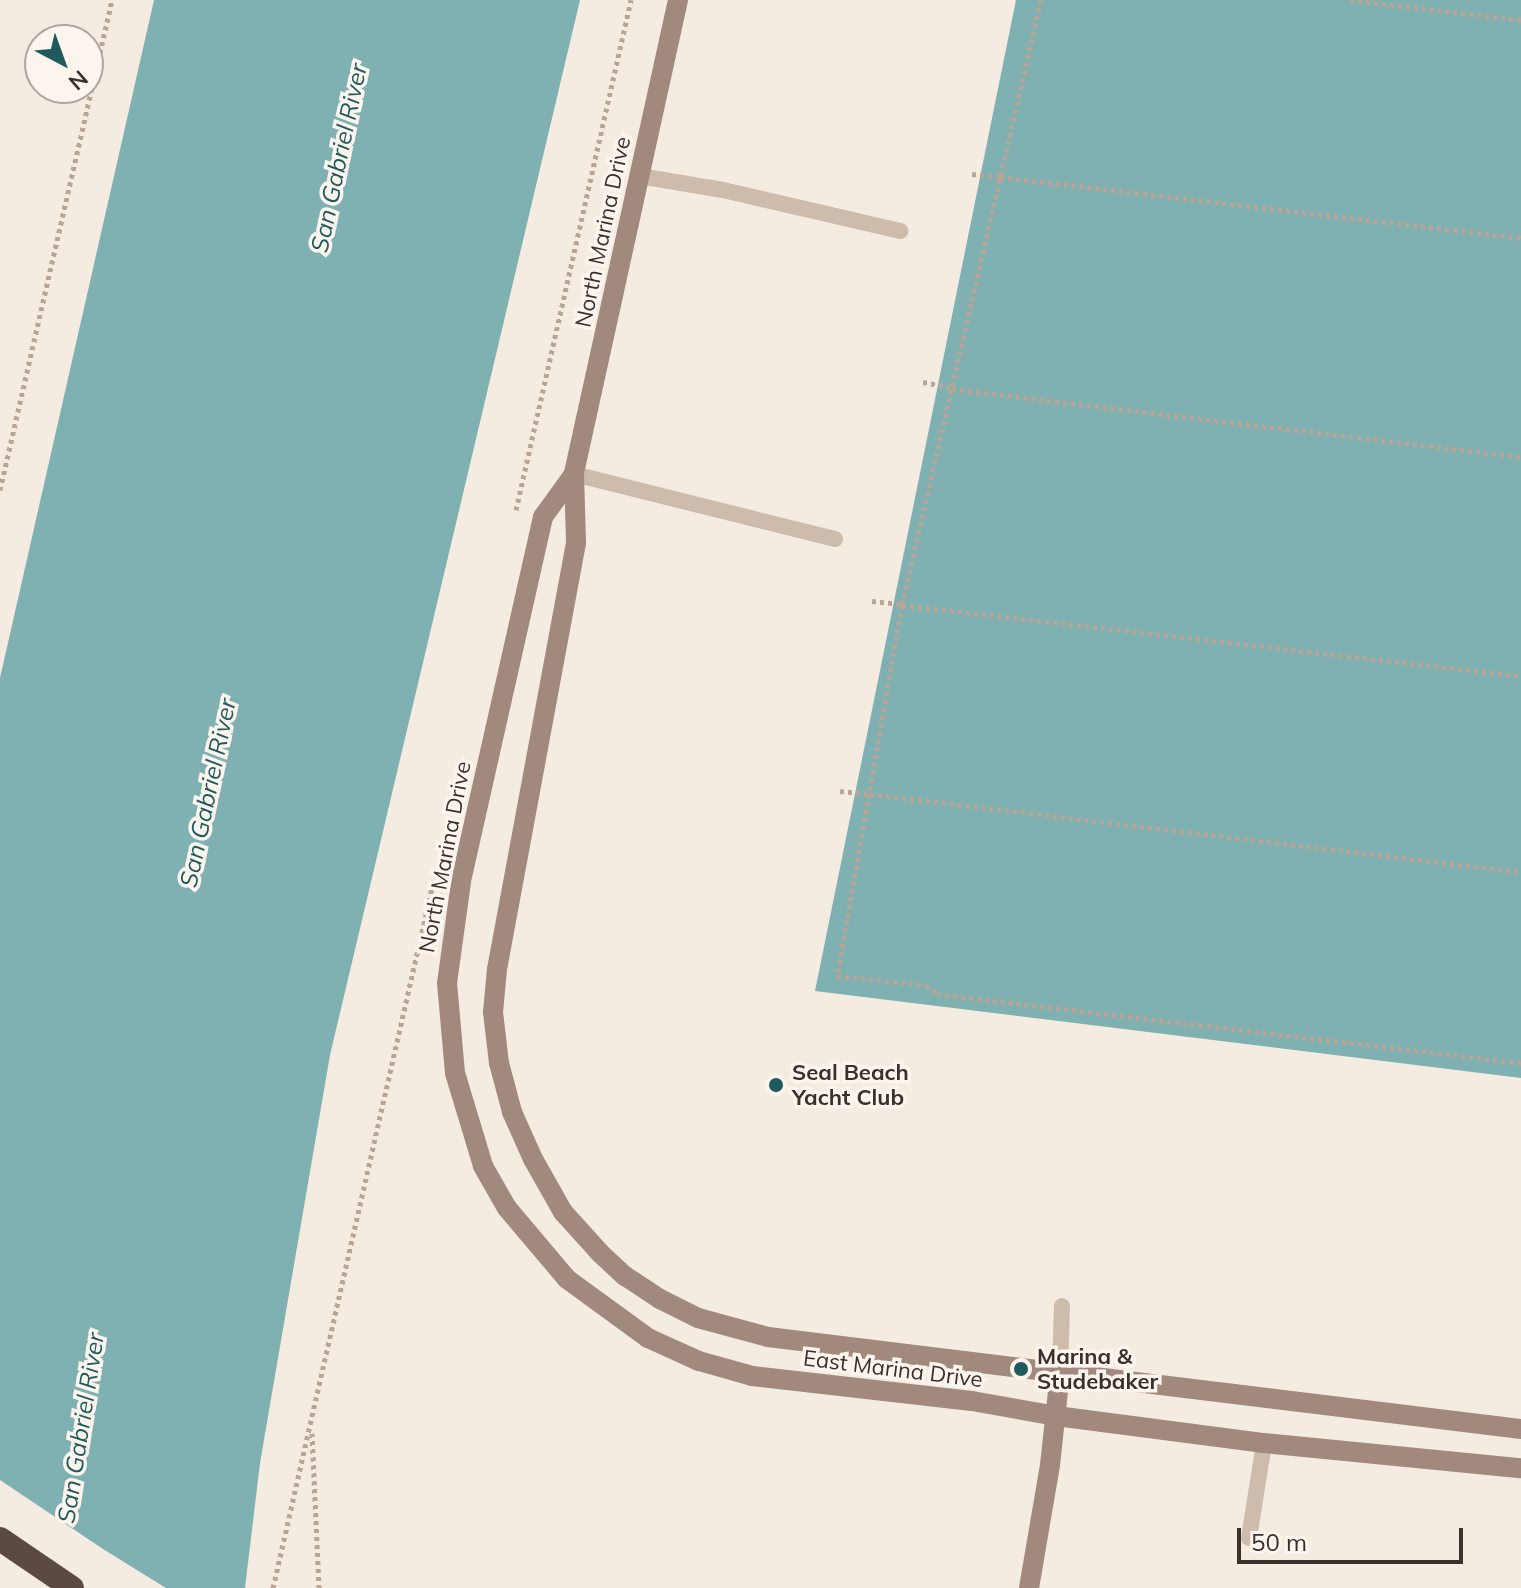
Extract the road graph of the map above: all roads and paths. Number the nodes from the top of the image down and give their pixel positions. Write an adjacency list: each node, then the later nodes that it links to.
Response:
1 (112, 0): 17 (path)
2 (678, 0): 7 (main road, North Marina Drive)
3 (1041, 0): 8 (path)
4 (1350, 0): 5 (path)
5 (1521, 20)
6 (972, 174): 9 (path)
7 (640, 176): 10 (lane); 16 (main road, North Marina Drive)
8 (1000, 177): 9 (path); 13 (path)
9 (1030, 180): 11 (path)
10 (900, 231)
11 (1521, 238)
12 (923, 382): 14 (path)
13 (952, 389): 14 (path); 20 (path)
14 (980, 393): 15 (path)
15 (1521, 457)
16 (574, 474): 18 (lane); 28 (main road, North Marina Drive); 30 (main road, North Marina Drive)
17 (0, 490)
18 (835, 539)
19 (872, 601): 21 (path)
20 (902, 605): 21 (path); 24 (path)
21 (929, 607): 22 (path)
22 (1521, 676)
23 (840, 791): 25 (path)
24 (870, 794): 25 (path); 27 (path)
25 (896, 797): 26 (path)
26 (1521, 872)
27 (1521, 1063)
28 (625, 1276): 31 (main road, East Marina Drive)
29 (1062, 1306): 31 (lane)
30 (606, 1311): 32 (main road, East Marina Drive)
31 (1060, 1373): 32 (main road); 33 (main road, East Marina Drive)
32 (1056, 1416): 34 (main road, East Marina Drive); 41 (main road)
33 (1521, 1429)
34 (1264, 1443): 35 (main road, East Marina Drive); 36 (lane)
35 (1521, 1468)
36 (1249, 1538)
37 (0, 1539): 38 (highway)
38 (72, 1588)
39 (273, 1588): 40 (path)
40 (319, 1588)
41 (1029, 1588)

